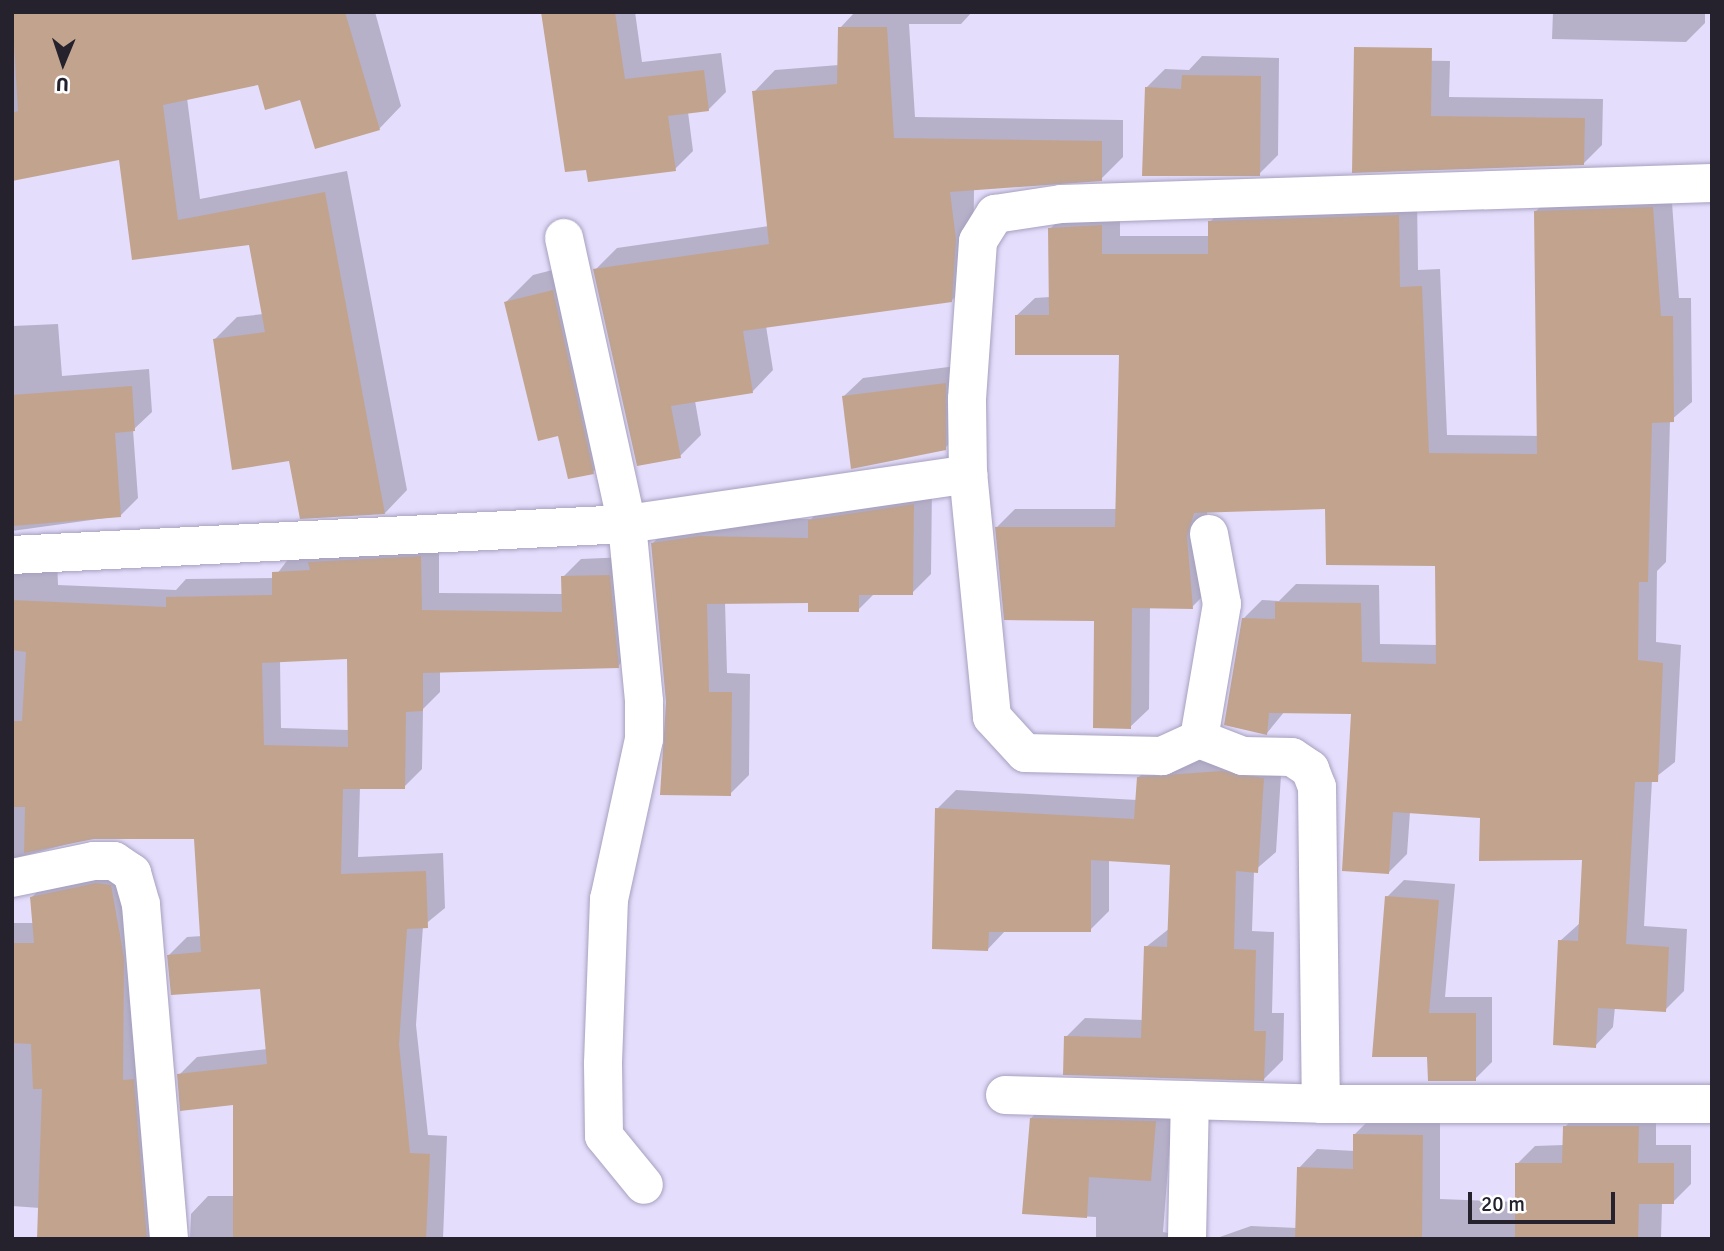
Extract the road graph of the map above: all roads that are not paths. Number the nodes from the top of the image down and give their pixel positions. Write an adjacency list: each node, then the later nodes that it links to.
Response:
1 (1712, 183): 3 (street)
2 (564, 238): 4 (street)
3 (968, 474): 4 (street); 7 (street)
4 (627, 524): 6 (street); 13 (street)
5 (1209, 534): 7 (street)
6 (12, 555)
7 (1199, 739): 11 (street)
8 (12, 878): 14 (street)
9 (1004, 1095): 10 (street)
10 (1190, 1100): 11 (street); 15 (street)
11 (1321, 1104): 12 (street)
12 (1712, 1104)
13 (644, 1185)
14 (169, 1239)
15 (1187, 1239)

